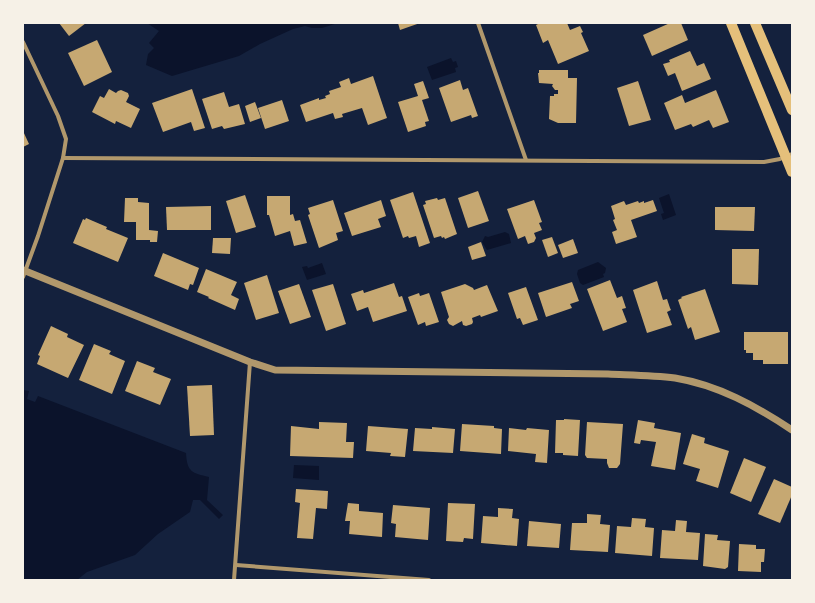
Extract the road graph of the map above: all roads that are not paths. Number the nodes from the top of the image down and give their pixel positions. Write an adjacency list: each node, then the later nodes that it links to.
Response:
1 (478, 23): 8 (street)
2 (731, 23): 6 (main road)
3 (755, 23): 5 (main road)
4 (23, 42): 7 (street)
5 (792, 110)
6 (789, 156): 8 (street); 9 (main road)
7 (63, 158): 8 (street); 10 (street)
8 (526, 160)
9 (792, 172)
10 (24, 273): 11 (street)
11 (250, 362): 12 (street); 13 (street)
12 (792, 430)
13 (236, 565): 14 (street); 15 (street)
14 (234, 580)
15 (429, 580)

